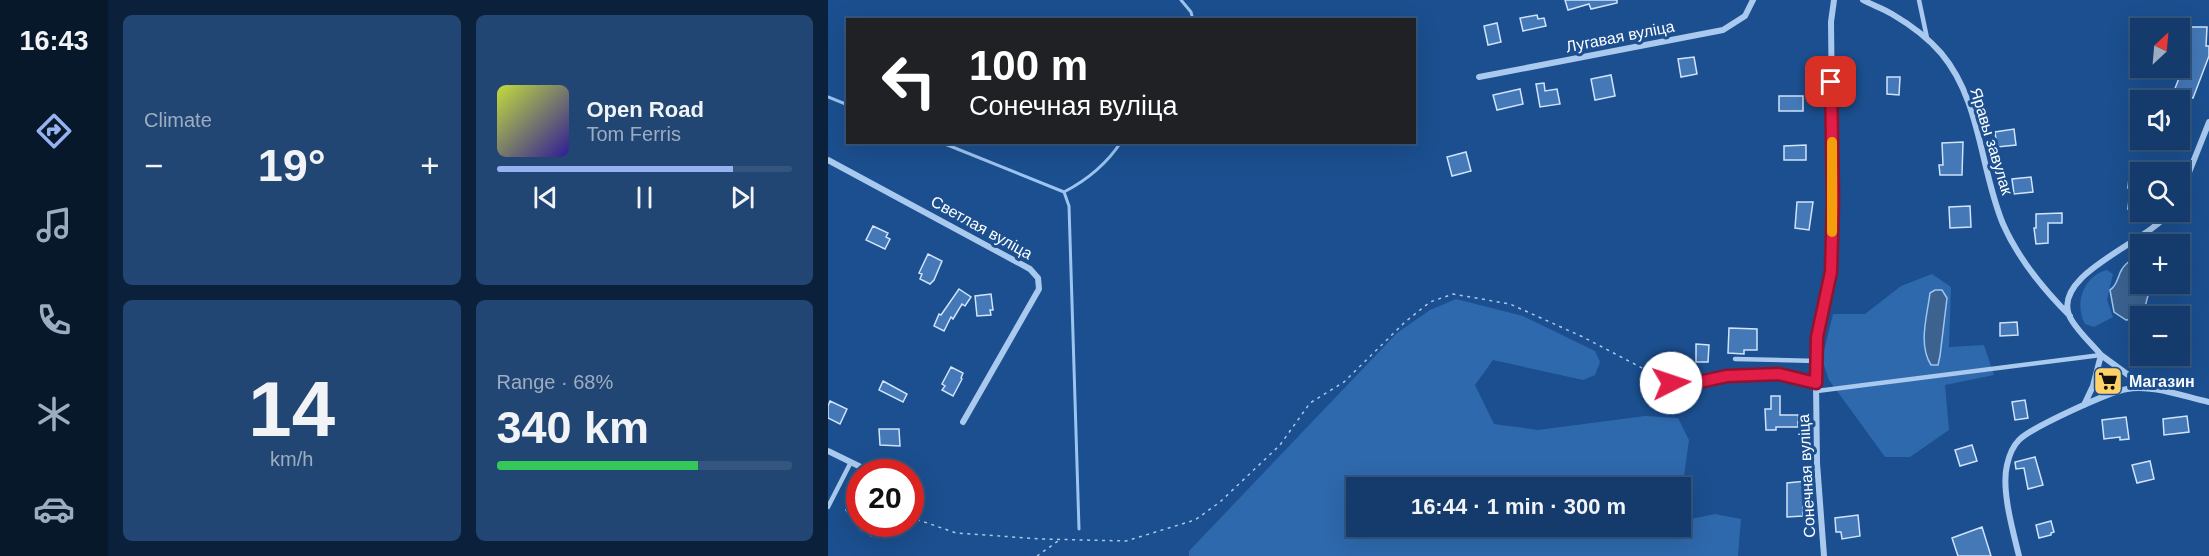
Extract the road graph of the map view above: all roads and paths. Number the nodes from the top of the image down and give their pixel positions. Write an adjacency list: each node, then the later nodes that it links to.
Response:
1 (1753, 0): 6 (street, Лугавая вуліца)
2 (1834, 0): 14 (street, Сонечная вуліца)
3 (1863, 0): 5 (street, Яравы завулак)
4 (1919, 0): 5 (lane)
5 (1927, 38): 11 (street, Яравы завулак)
6 (1479, 77)
7 (2209, 122): 9 (street)
8 (828, 160): 20 (street, Светлая вуліца)
9 (2190, 170)
10 (2159, 222): 11 (street)
11 (2070, 316): 12 (street, Яравы завулак)
12 (2101, 355): 16 (lane); 17 (street, Яравы завулак); 19 (street)
13 (1735, 359): 14 (lane)
14 (1816, 361): 16 (street, Сонечная вуліца)
15 (1671, 383): 16 (lane); 26 (path)
16 (1816, 387): 28 (street, Сонечная вуліца)
17 (2147, 388): 18 (street); 19 (street)
18 (2209, 402)
19 (2084, 405): 29 (street)
20 (963, 422)
21 (828, 451): 22 (street)
22 (846, 460)
23 (846, 470): 24 (lane)
24 (828, 507)
25 (924, 522): 26 (path)
26 (1060, 540): 27 (path)
27 (1037, 556)
28 (1824, 556)
29 (2019, 556)

